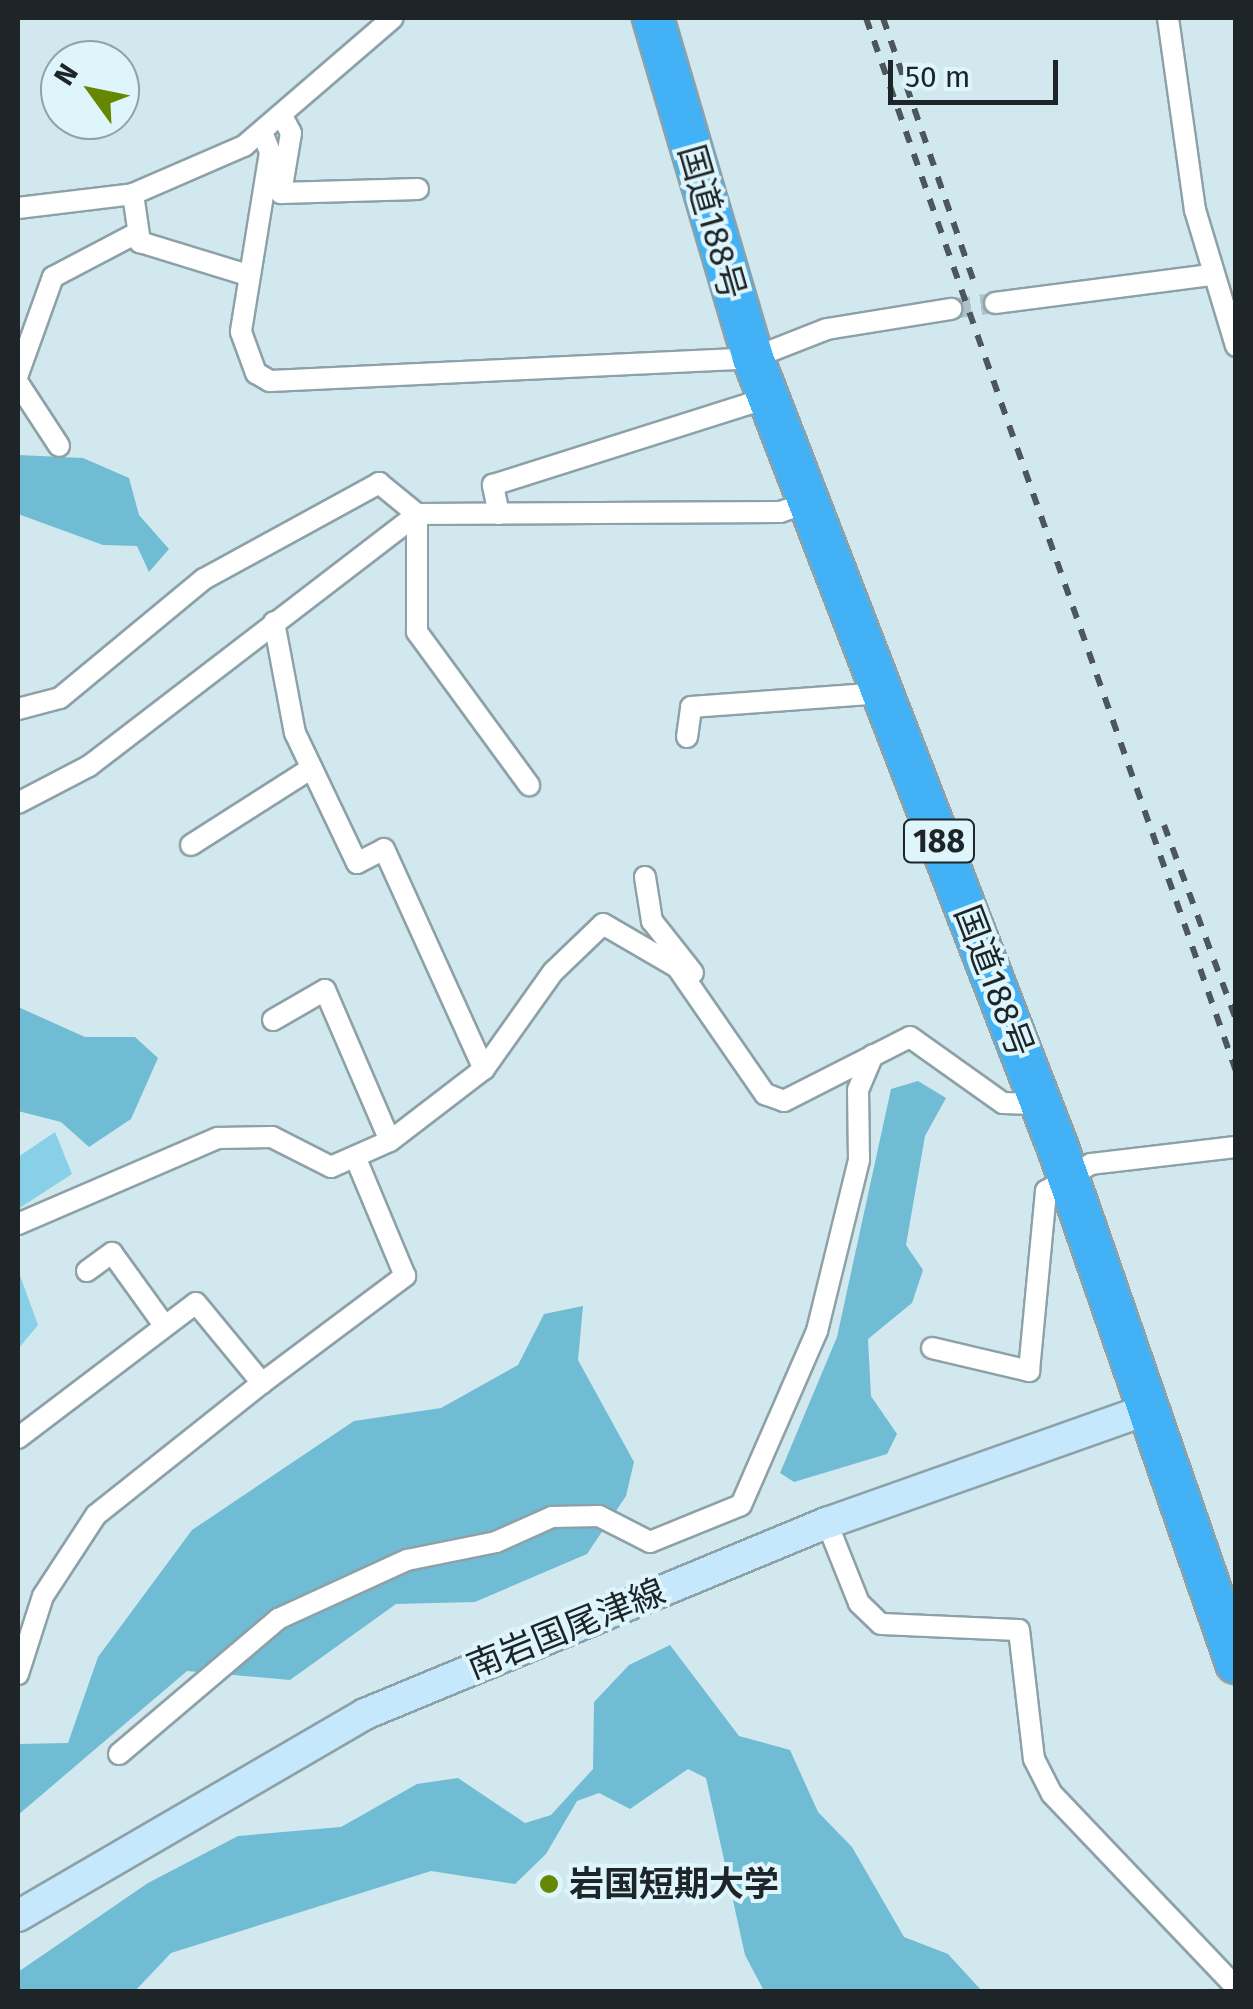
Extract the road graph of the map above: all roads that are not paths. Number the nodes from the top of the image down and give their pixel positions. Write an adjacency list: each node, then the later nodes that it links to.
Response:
1 (394, 18): 4 (street)
2 (652, 18): 15 (highway, 国道188号 / 188)
3 (1168, 18): 10 (street)
4 (282, 116): 5 (street); 6 (street)
5 (262, 132): 7 (street); 11 (street)
6 (418, 188)
7 (133, 194): 8 (street); 9 (street)
8 (18, 208)
9 (135, 234): 11 (street); 16 (street)
10 (1212, 274): 12 (street); 14 (street)
11 (246, 275): 15 (street)
12 (996, 303)
13 (951, 309): 15 (street)
14 (1236, 346)
15 (753, 358): 18 (highway, 国道188号 / 188)
16 (18, 374)
17 (18, 383): 19 (street)
18 (768, 398): 20 (highway, 国道188号 / 188); 22 (street)
19 (59, 446)
20 (807, 504): 22 (street); 24 (highway, 国道188号 / 188)
21 (417, 514): 22 (street); 23 (street); 25 (street); 28 (street)
22 (499, 514)
23 (274, 622): 27 (street); 29 (street)
24 (882, 692): 26 (street); 36 (highway, 国道188号 / 188)
25 (18, 709)
26 (687, 737)
27 (312, 768): 30 (street); 35 (street)
28 (529, 785)
29 (18, 803)
30 (191, 844)
31 (645, 877): 32 (street)
32 (692, 985): 34 (street); 35 (street)
33 (273, 1020): 37 (street)
34 (872, 1055): 36 (street); 51 (street)
35 (484, 1070): 37 (street)
36 (1041, 1104): 40 (highway, 国道188号 / 188)
37 (390, 1141): 39 (street)
38 (1236, 1147): 40 (street)
39 (356, 1159): 41 (street); 45 (street)
40 (1066, 1173): 44 (street); 46 (highway, 国道188号 / 188)
41 (18, 1224)
42 (87, 1270): 43 (street)
43 (164, 1325): 45 (street); 47 (street)
44 (932, 1348)
45 (262, 1383): 50 (street)
46 (1146, 1410): 48 (main road, 南岩国尾津線); 49 (highway, 国道188号 / 188)
47 (18, 1438)
48 (827, 1523): 52 (main road, 南岩国尾津線); 53 (street)
49 (1236, 1663)
50 (18, 1674)
51 (119, 1754)
52 (18, 1916)
53 (1236, 1987)

